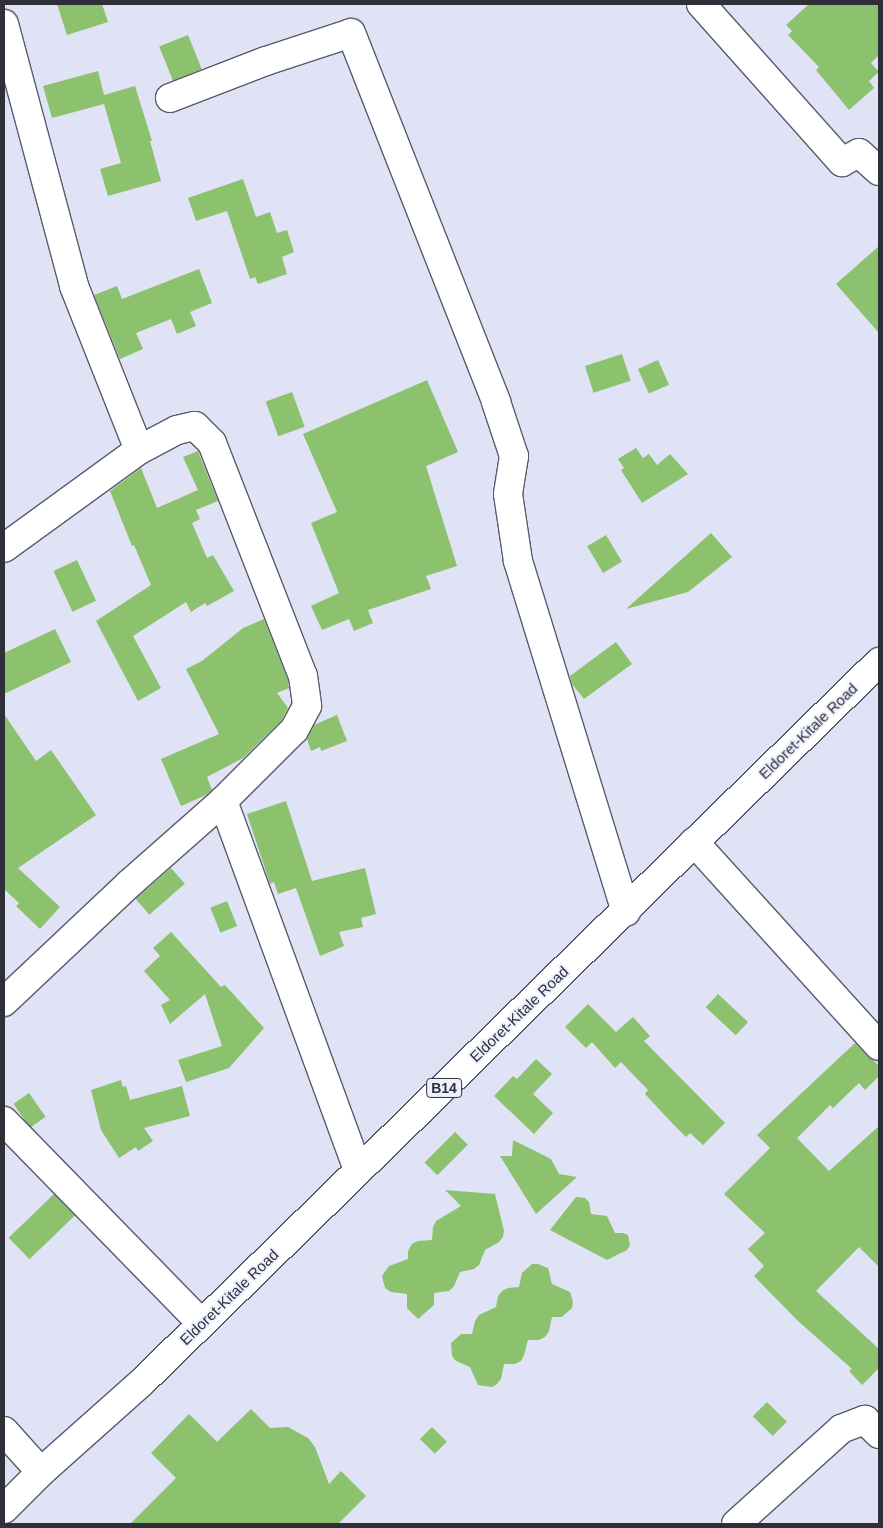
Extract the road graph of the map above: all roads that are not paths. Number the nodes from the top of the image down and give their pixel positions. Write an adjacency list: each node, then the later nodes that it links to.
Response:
1 (701, 4): 4 (main road)
2 (4, 24): 5 (main road)
3 (170, 98): 10 (main road)
4 (878, 167)
5 (139, 450): 6 (main road); 8 (main road)
6 (4, 548)
7 (879, 662): 9 (main road, Eldoret-Kitale Road / B14)
8 (223, 801): 11 (main road); 14 (main road)
9 (694, 842): 10 (main road, Eldoret-Kitale Road / B14); 12 (main road)
10 (626, 912): 14 (main road, Eldoret-Kitale Road / B14)
11 (4, 1002)
12 (879, 1046)
13 (4, 1121): 15 (main road)
14 (358, 1170): 15 (main road, Eldoret-Kitale Road / B14)
15 (201, 1323): 18 (main road, Eldoret-Kitale Road / B14)
16 (4, 1431): 18 (main road)
17 (879, 1434): 20 (main road)
18 (41, 1472): 19 (main road, Eldoret-Kitale Road / B14)
19 (4, 1509)
20 (736, 1524)

